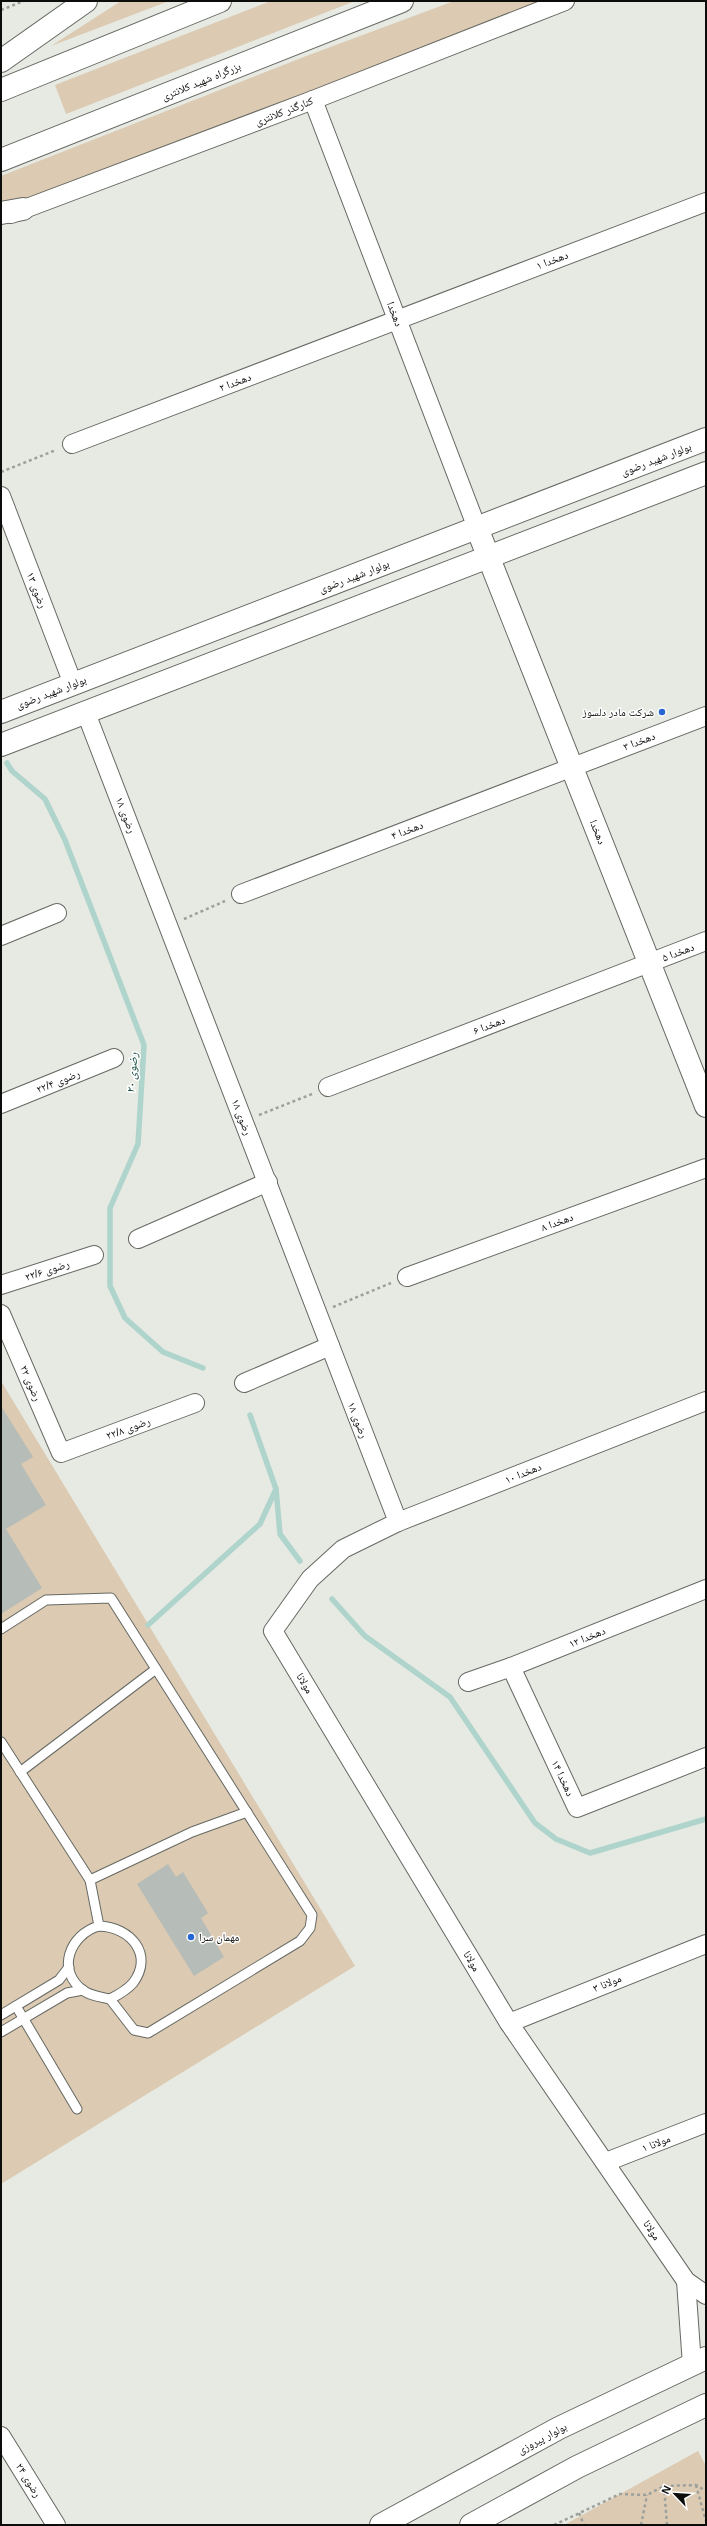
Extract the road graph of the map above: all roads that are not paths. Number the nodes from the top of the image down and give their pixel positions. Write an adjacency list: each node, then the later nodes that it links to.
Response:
1 (86, 1): 5 (main road)
2 (402, 1): 8 (main road, بزرگراه شهید کلانتری)
3 (565, 1): 7 (street, کنارگذر کلانتری)
4 (214, 3): 6 (main road)
5 (1, 61)
6 (1, 90)
7 (313, 100): 10 (street, کنارگذر کلانتری); 13 (street, دهخدا)
8 (1, 160)
9 (706, 202): 13 (street, دهخدا ۱)
10 (23, 209): 11 (main road); 12 (street, کنارگذر کلانتری)
11 (1, 213)
12 (1, 218)
13 (397, 319): 15 (street, دهخدا ۲); 18 (street, دهخدا)
14 (706, 439): 18 (main road, بولوار شهید رضوی)
15 (72, 444)
16 (706, 473): 19 (main road)
17 (1, 496): 20 (street, رضوی ۱۳)
18 (477, 528): 19 (main road, دهخدا); 20 (main road, بولوار شهید رضوی)
19 (490, 558): 22 (main road); 25 (main road, دهخدا)
20 (74, 684): 21 (main road, بولوار شهید رضوی)
21 (1, 712)
22 (86, 713): 24 (main road); 36 (street, رضوی ۱۸)
23 (706, 716): 25 (street, دهخدا ۳)
24 (1, 745)
25 (572, 767): 26 (street, دهخدا ۴); 30 (main road, دهخدا)
26 (241, 894)
27 (57, 913): 28 (street)
28 (1, 936)
29 (706, 941): 30 (street, دهخدا ۵)
30 (650, 963): 32 (street, دهخدا ۶); 34 (main road, دهخدا)
31 (114, 1058): 33 (street, رضوی ۲۲/۴)
32 (328, 1087)
33 (1, 1104)
34 (706, 1106)
35 (706, 1168): 39 (street, دهخدا ۸)
36 (268, 1182): 37 (street); 42 (street, رضوی ۱۸)
37 (138, 1239)
38 (94, 1255): 40 (street, رضوی ۲۲/۶)
39 (408, 1277)
40 (1, 1286)
41 (1, 1314): 46 (street, رضوی ۲۲)
42 (330, 1346): 43 (street); 47 (street, رضوی ۱۸)
43 (244, 1383)
44 (706, 1401): 47 (street, دهخدا ۱۰)
45 (195, 1403): 46 (street, رضوی ۲۲/۸)
46 (61, 1453)
47 (398, 1522): 50 (street, دهخدا ۱۰)
48 (706, 1589): 51 (street, دهخدا ۱۲)
49 (1, 1629): 52 (lane)
50 (273, 1630): 67 (street, مولانا)
51 (511, 1667): 53 (street, دهخدا ۱۲); 55 (street, دهخدا ۱۴)
52 (156, 1669): 56 (lane); 57 (lane)
53 (468, 1682)
54 (1, 1742): 56 (lane)
55 (706, 1757)
56 (20, 1772): 58 (lane)
57 (247, 1812): 58 (lane); 63 (lane)
58 (90, 1880): 59 (lane)
59 (99, 1926): 61 (lane); 63 (lane)
60 (706, 1944): 67 (street, مولانا ۳)
61 (69, 1967): 62 (lane); 64 (lane)
62 (83, 1990): 63 (lane); 66 (lane)
63 (110, 1999)
64 (16, 2006): 65 (lane); 66 (lane)
65 (1, 2014)
66 (24, 2019): 68 (lane); 69 (lane)
67 (509, 2023): 71 (street, مولانا)
68 (1, 2032)
69 (77, 2109)
70 (706, 2123): 71 (street, مولانا ۱)
71 (606, 2162): 72 (street, مولانا)
72 (686, 2281): 73 (street); 74 (street)
73 (706, 2295)
74 (699, 2361): 78 (main road, بولوار پیروزی)
75 (706, 2405): 79 (main road)
76 (1, 2436): 77 (street, رضوی ۲۴)
77 (56, 2525)
78 (381, 2525)
79 (471, 2525)

